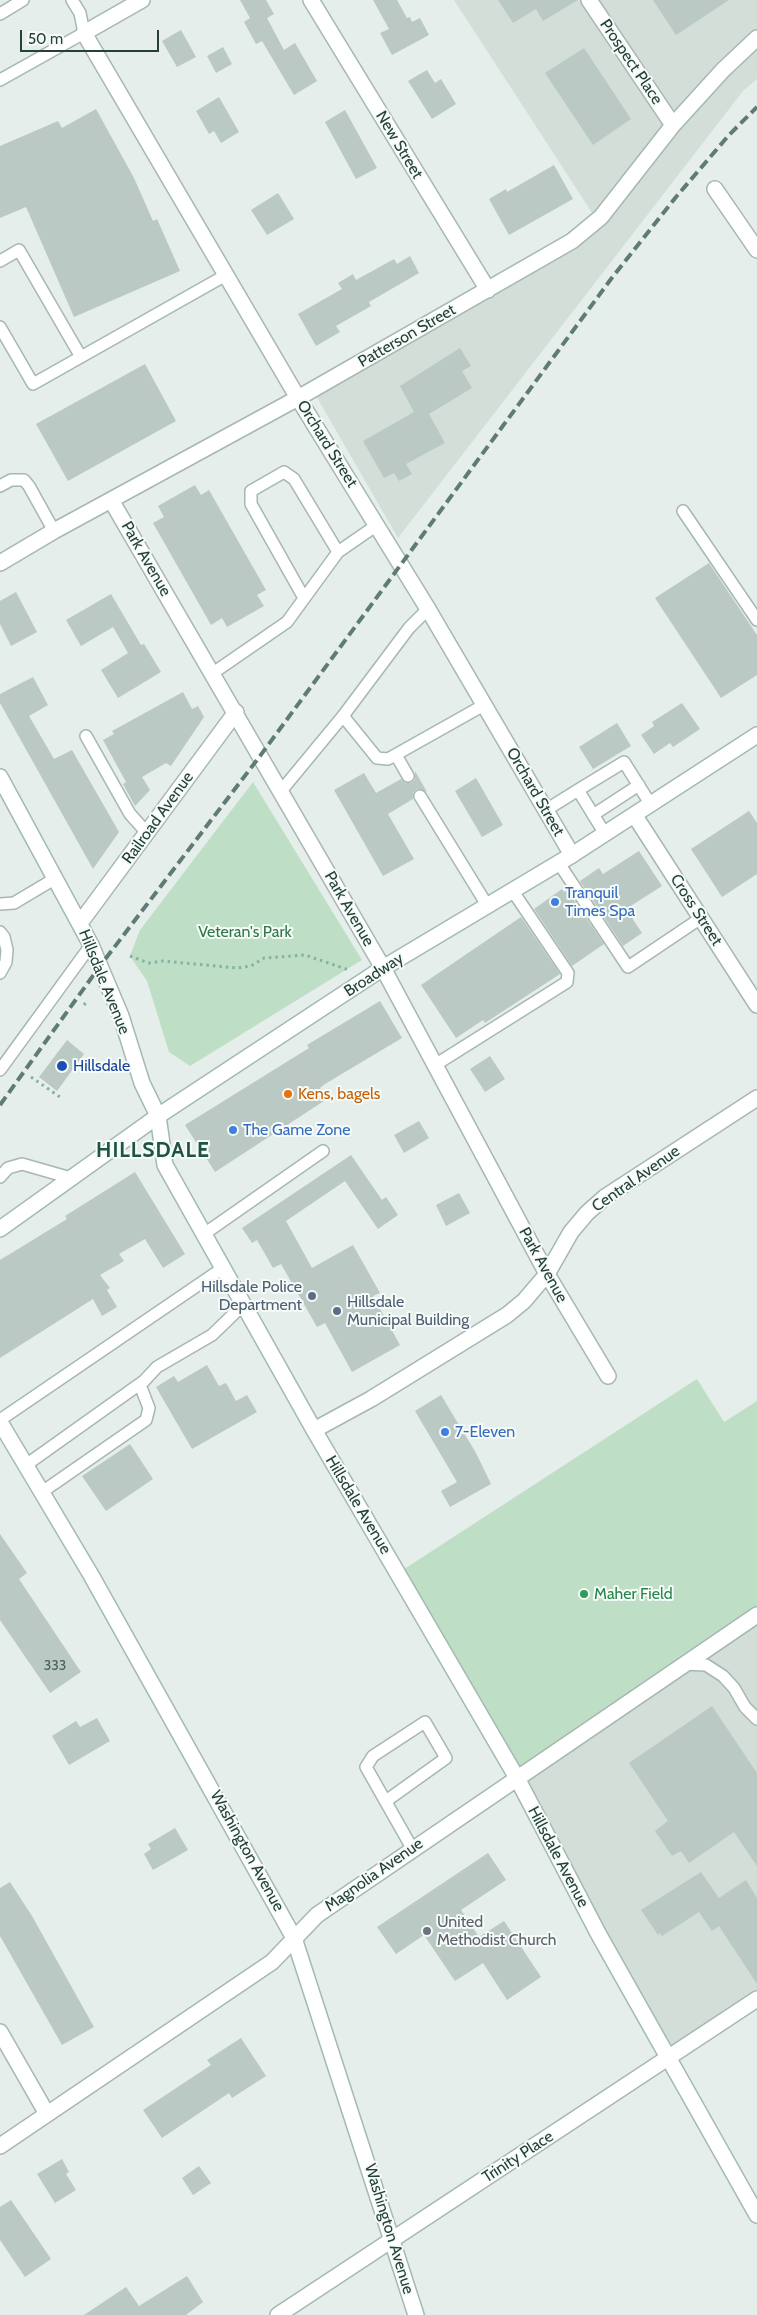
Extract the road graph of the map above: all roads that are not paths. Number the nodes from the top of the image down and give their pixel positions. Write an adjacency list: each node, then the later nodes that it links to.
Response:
1 (23, 0): 6 (lane)
2 (72, 0): 7 (lane)
3 (142, 0): 7 (street)
4 (311, 0): 15 (street, New Street)
5 (589, 0): 10 (street, Prospect Place)
6 (0, 14)
7 (84, 33): 9 (lane); 14 (street, Orchard Street)
8 (757, 38): 10 (street, Patterson Street)
9 (0, 80)
10 (673, 125): 15 (street, Patterson Street)
11 (715, 189): 12 (street)
12 (757, 250)
13 (0, 261): 17 (lane)
14 (226, 275): 17 (lane); 18 (street, Orchard Street)
15 (488, 290): 18 (street, Patterson Street)
16 (0, 327): 17 (lane)
17 (81, 357)
18 (298, 398): 20 (street, Patterson Street); 22 (street, Orchard Street)
19 (0, 486): 23 (lane)
20 (111, 500): 23 (street, Patterson Street); 29 (street, Park Avenue)
21 (684, 511): 28 (lane)
22 (377, 525): 24 (lane); 27 (street, Orchard Street)
23 (54, 531): 25 (street, Patterson Street)
24 (338, 552): 26 (lane); 26 (lane)
25 (0, 563)
26 (304, 598): 29 (lane)
27 (428, 609): 30 (street, Orchard Street); 32 (lane)
28 (757, 620)
29 (213, 673): 31 (street, Park Avenue)
30 (484, 705): 35 (lane); 43 (street, Orchard Street)
31 (236, 712): 40 (street, Park Avenue); 46 (street, Railroad Avenue)
32 (343, 716): 35 (lane); 40 (lane)
33 (757, 735): 42 (street, Broadway)
34 (86, 736): 46 (lane)
35 (396, 755): 36 (lane)
36 (408, 776)
37 (0, 777): 50 (street, Hillsdale Avenue)
38 (639, 785): 39 (lane); 42 (lane); 44 (lane)
39 (578, 790): 43 (lane); 44 (lane)
40 (281, 792): 58 (street, Park Avenue)
41 (420, 796): 53 (lane)
42 (651, 805): 45 (street, Broadway)
43 (546, 810): 48 (street, Orchard Street)
44 (593, 815): 47 (lane)
45 (635, 816): 47 (street, Broadway); 54 (street, Cross Street)
46 (147, 832): 55 (street, Railroad Avenue)
47 (605, 834): 48 (street, Broadway)
48 (572, 855): 49 (street, Broadway)
49 (558, 862): 51 (street, Broadway); 54 (lane)
50 (56, 878): 52 (lane); 55 (street, Hillsdale Avenue)
51 (512, 890): 53 (street, Broadway); 61 (lane)
52 (0, 904)
53 (487, 905): 58 (street, Broadway)
54 (701, 918): 60 (street, Cross Street)
55 (80, 923): 57 (street, Hillsdale Avenue)
56 (0, 932): 59 (lane)
57 (92, 945): 62 (lane); 64 (street, Hillsdale Avenue)
58 (383, 968): 61 (street, Park Avenue); 64 (street, Broadway)
59 (0, 973)
60 (757, 1005)
61 (435, 1065): 71 (street, Park Avenue)
62 (0, 1070)
63 (757, 1098): 71 (street, Central Avenue)
64 (158, 1116): 67 (street, Broadway); 69 (street, Hillsdale Avenue)
65 (324, 1151): 69 (lane)
66 (0, 1177): 67 (lane)
67 (71, 1178): 68 (street, Broadway)
68 (0, 1229)
69 (204, 1234): 70 (street, Hillsdale Avenue)
70 (223, 1268): 72 (street, Hillsdale Avenue); 75 (lane)
71 (547, 1274): 73 (street, Park Avenue); 76 (street, Central Avenue)
72 (243, 1305): 74 (lane); 76 (street, Hillsdale Avenue)
73 (608, 1376)
74 (140, 1385): 77 (lane); 78 (lane)
75 (0, 1421): 77 (street, Washington Avenue)
76 (314, 1430): 82 (street, Hillsdale Avenue)
77 (26, 1465): 78 (street, Washington Avenue)
78 (42, 1492): 85 (street, Washington Avenue)
79 (757, 1615): 80 (street, Magnolia Avenue)
80 (683, 1664): 81 (lane); 82 (street, Magnolia Avenue)
81 (757, 1719)
82 (517, 1778): 84 (street, Magnolia Avenue); 88 (street, Hillsdale Avenue)
83 (386, 1801): 83 (lane); 84 (lane)
84 (412, 1848): 85 (street, Magnolia Avenue)
85 (294, 1938): 89 (street, Magnolia Avenue); 92 (street, Washington Avenue)
86 (757, 1999): 88 (street, Trinity Place)
87 (0, 2032): 89 (street)
88 (669, 2058): 91 (street, Hillsdale Avenue); 92 (street, Trinity Place)
89 (47, 2114): 90 (street, Magnolia Avenue)
90 (0, 2146)
91 (757, 2215)
92 (393, 2239): 93 (street, Trinity Place); 94 (street, Washington Avenue)
93 (278, 2315)
94 (416, 2315)

